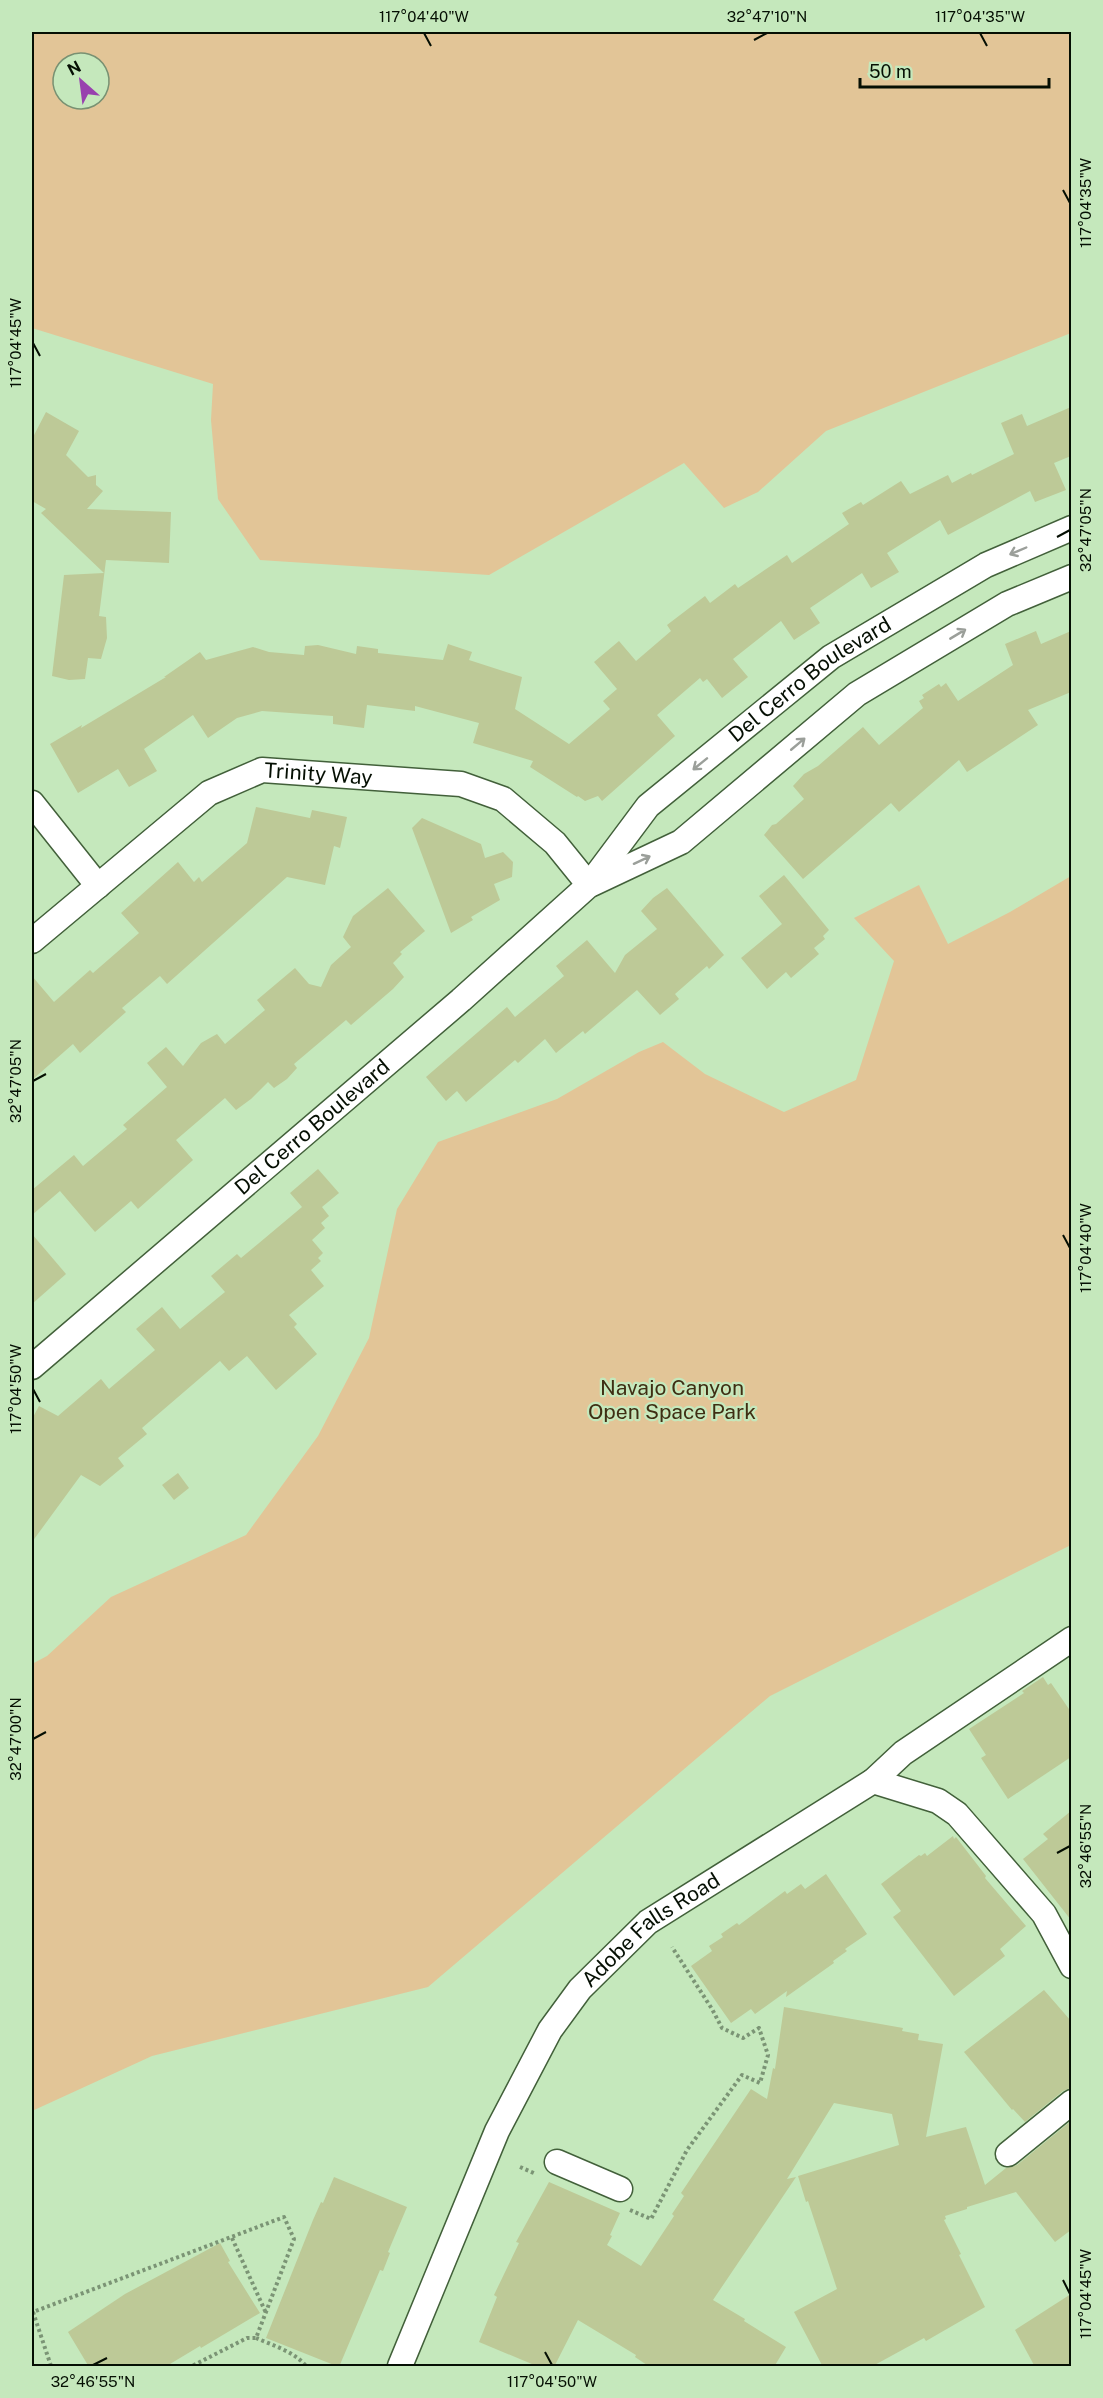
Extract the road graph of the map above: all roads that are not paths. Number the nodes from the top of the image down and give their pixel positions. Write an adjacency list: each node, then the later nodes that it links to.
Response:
1 (1071, 528): 4 (street, Del Cerro Boulevard, one-way to 4)
2 (1071, 577): 4 (street, Del Cerro Boulevard, one-way to 2)
3 (32, 802): 5 (street)
4 (589, 885): 5 (street, Trinity Way); 7 (street, Del Cerro Boulevard)
5 (98, 886): 6 (street, Trinity Way)
6 (32, 941)
7 (32, 1367)
8 (1071, 1639): 9 (street, Adobe Falls Road)
9 (873, 1781): 10 (street); 15 (street, Adobe Falls Road)
10 (1071, 1966)
11 (1071, 2102): 12 (street)
12 (1008, 2154)
13 (549, 2169): 14 (street)
14 (624, 2200)
15 (400, 2367)

